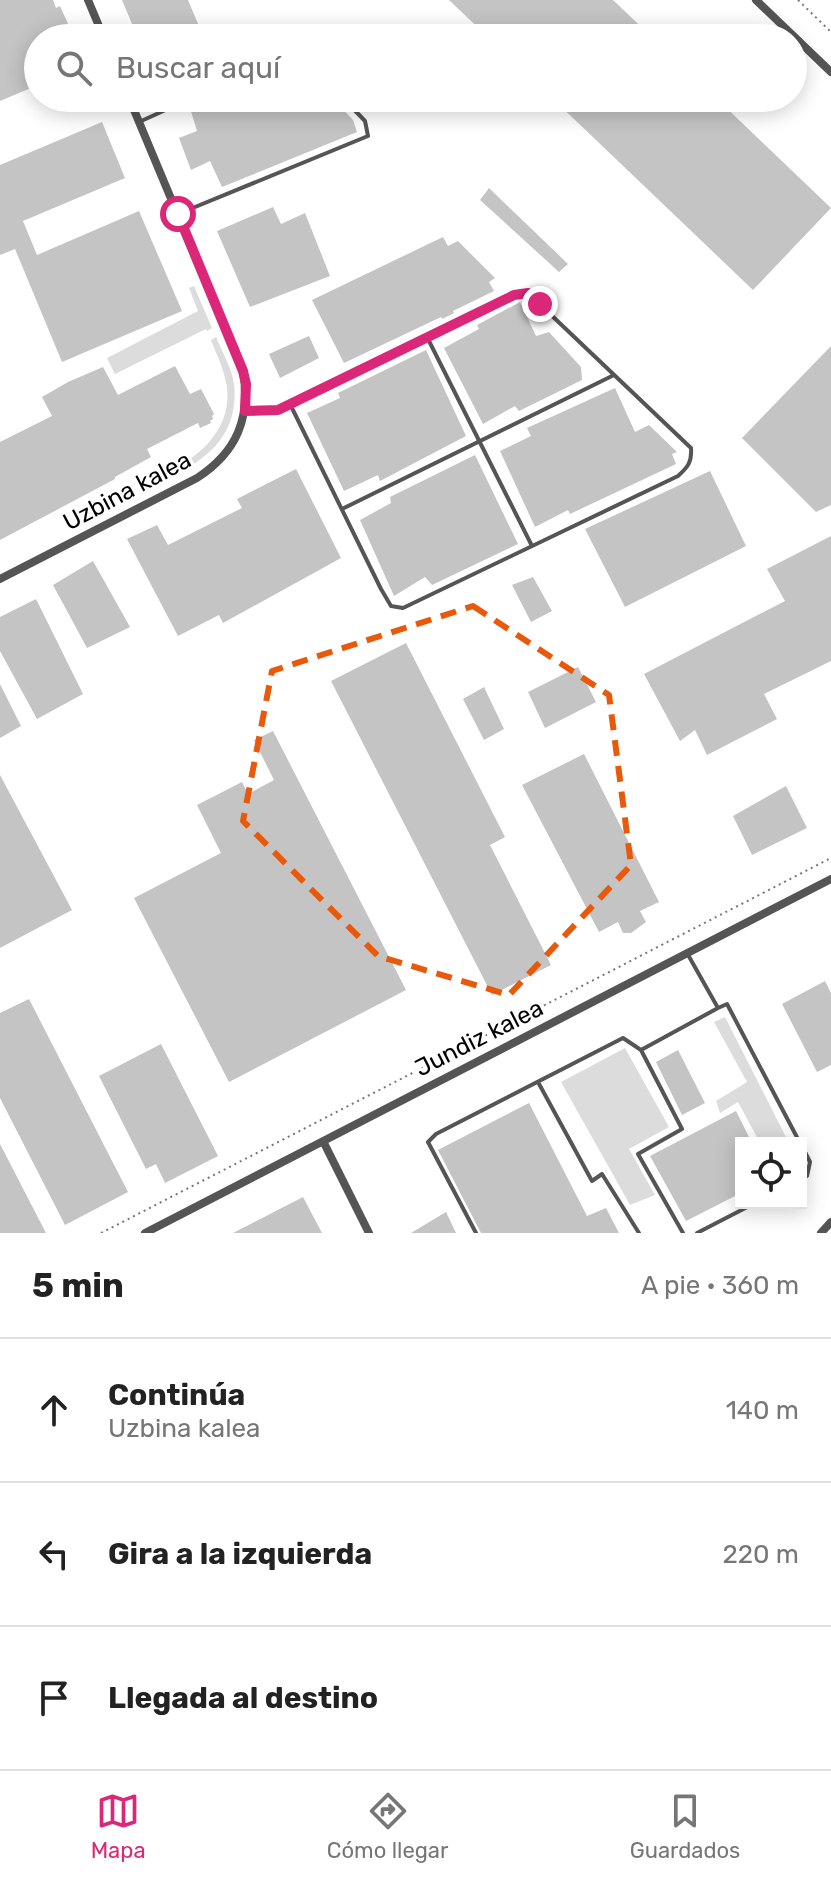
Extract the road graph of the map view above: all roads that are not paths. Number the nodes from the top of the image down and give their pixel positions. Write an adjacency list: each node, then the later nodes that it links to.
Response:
1 (88, 0): 3 (street)
2 (756, 0): 4 (street)
3 (98, 24)
4 (781, 24)
5 (807, 49): 6 (street)
6 (831, 72)
7 (135, 112): 10 (street, Uzbina kalea)
8 (161, 112): 10 (lane)
9 (356, 112): 11 (lane)
10 (139, 122): 11 (street, Uzbina kalea)
11 (178, 214): 15 (street, Uzbina kalea)
12 (427, 337): 13 (lane); 14 (lane); 16 (lane)
13 (614, 375): 16 (lane); 18 (lane)
14 (290, 404): 15 (lane); 17 (lane)
15 (245, 411): 19 (street, Uzbina kalea)
16 (480, 441): 17 (lane); 18 (lane)
17 (342, 509): 18 (lane)
18 (532, 546)
19 (0, 579)
20 (831, 879): 21 (street, Jundiz kalea)
21 (687, 953): 22 (lane); 26 (street, Jundiz kalea)
22 (718, 1008): 23 (lane); 25 (lane)
23 (641, 1050): 24 (lane); 35 (lane)
24 (538, 1082): 33 (lane); 34 (lane)
25 (797, 1137)
26 (323, 1141): 31 (street, Jundiz kalea); 32 (street)
27 (807, 1156): 28 (lane)
28 (807, 1176)
29 (743, 1209): 36 (lane)
30 (831, 1222): 37 (street)
31 (145, 1233)
32 (369, 1233)
33 (476, 1233)
34 (639, 1233)
35 (683, 1233)
36 (697, 1233)
37 (821, 1233)

